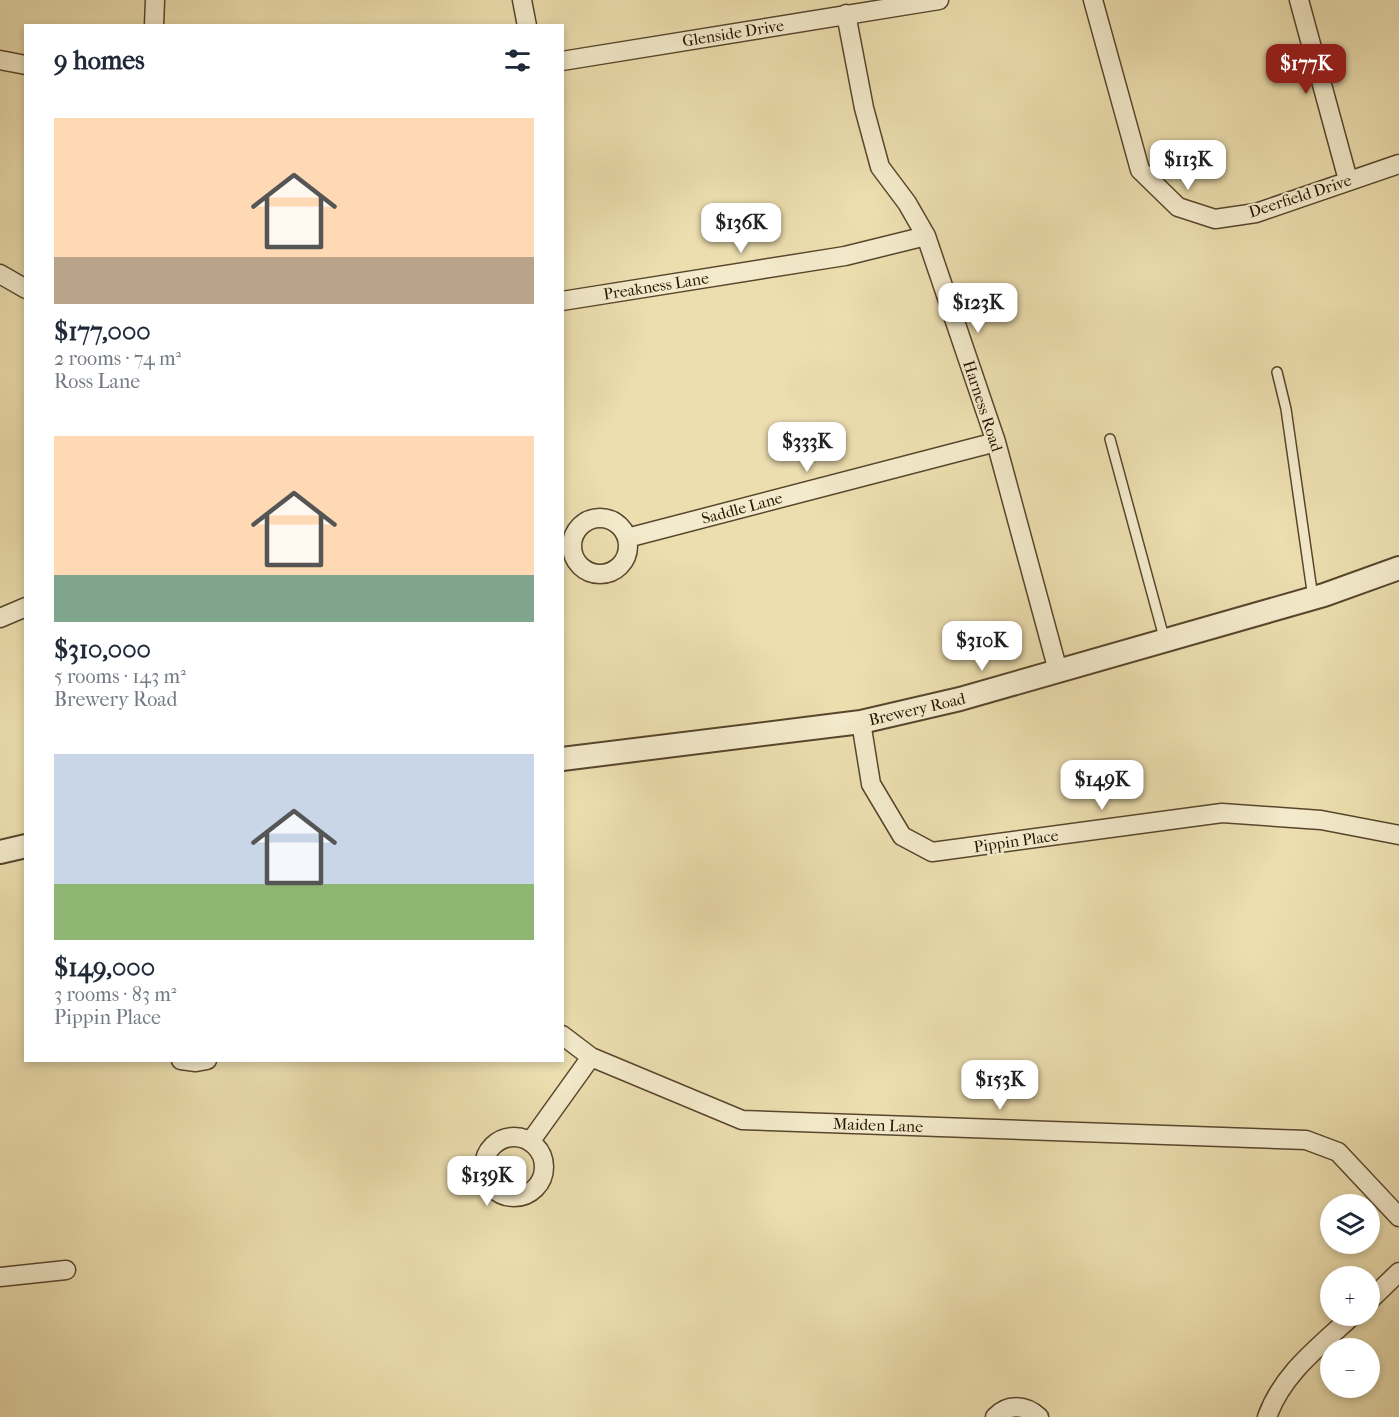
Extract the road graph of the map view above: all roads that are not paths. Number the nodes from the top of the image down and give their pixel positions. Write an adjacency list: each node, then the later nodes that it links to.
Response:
1 (155, 0): 7 (street)
2 (522, 0): 8 (street)
3 (939, 0): 6 (street, Glenside Drive)
4 (1093, 0): 13 (street, Deerfield Drive)
5 (1299, 0): 13 (street)
6 (846, 14): 10 (street, Glenside Drive); 14 (street, Harness Road)
7 (154, 24)
8 (527, 24)
9 (0, 60): 11 (street)
10 (564, 61)
11 (24, 65)
12 (1399, 164): 13 (street, Deerfield Drive)
13 (1348, 180)
14 (926, 236): 17 (street, Preakness Lane); 20 (street, Harness Road)
15 (0, 274): 16 (street)
16 (24, 288)
17 (564, 300)
18 (1277, 372): 23 (lane)
19 (1110, 439): 26 (lane)
20 (996, 442): 21 (street, Saddle Lane); 27 (street, Harness Road)
21 (627, 538)
22 (1399, 568): 23 (street, Brewery Road)
23 (1313, 598): 26 (street, Brewery Road)
24 (24, 608): 25 (street)
25 (0, 618)
26 (1165, 640): 27 (street, Brewery Road)
27 (1058, 671): 28 (street, Brewery Road)
28 (861, 722): 29 (street, Brewery Road); 30 (street, Pippin Place)
29 (564, 759)
30 (1399, 835)
31 (24, 846): 32 (street)
32 (0, 852)
33 (564, 1037): 34 (street, Maiden Lane)
34 (591, 1057): 35 (street); 36 (street, Maiden Lane)
35 (530, 1142)
36 (1399, 1217)
37 (66, 1270): 39 (street)
38 (1399, 1272): 40 (street)
39 (0, 1277)
40 (1380, 1290)
41 (1341, 1326): 44 (street)
42 (995, 1417): 43 (street)
43 (1039, 1417)
44 (1267, 1417)

